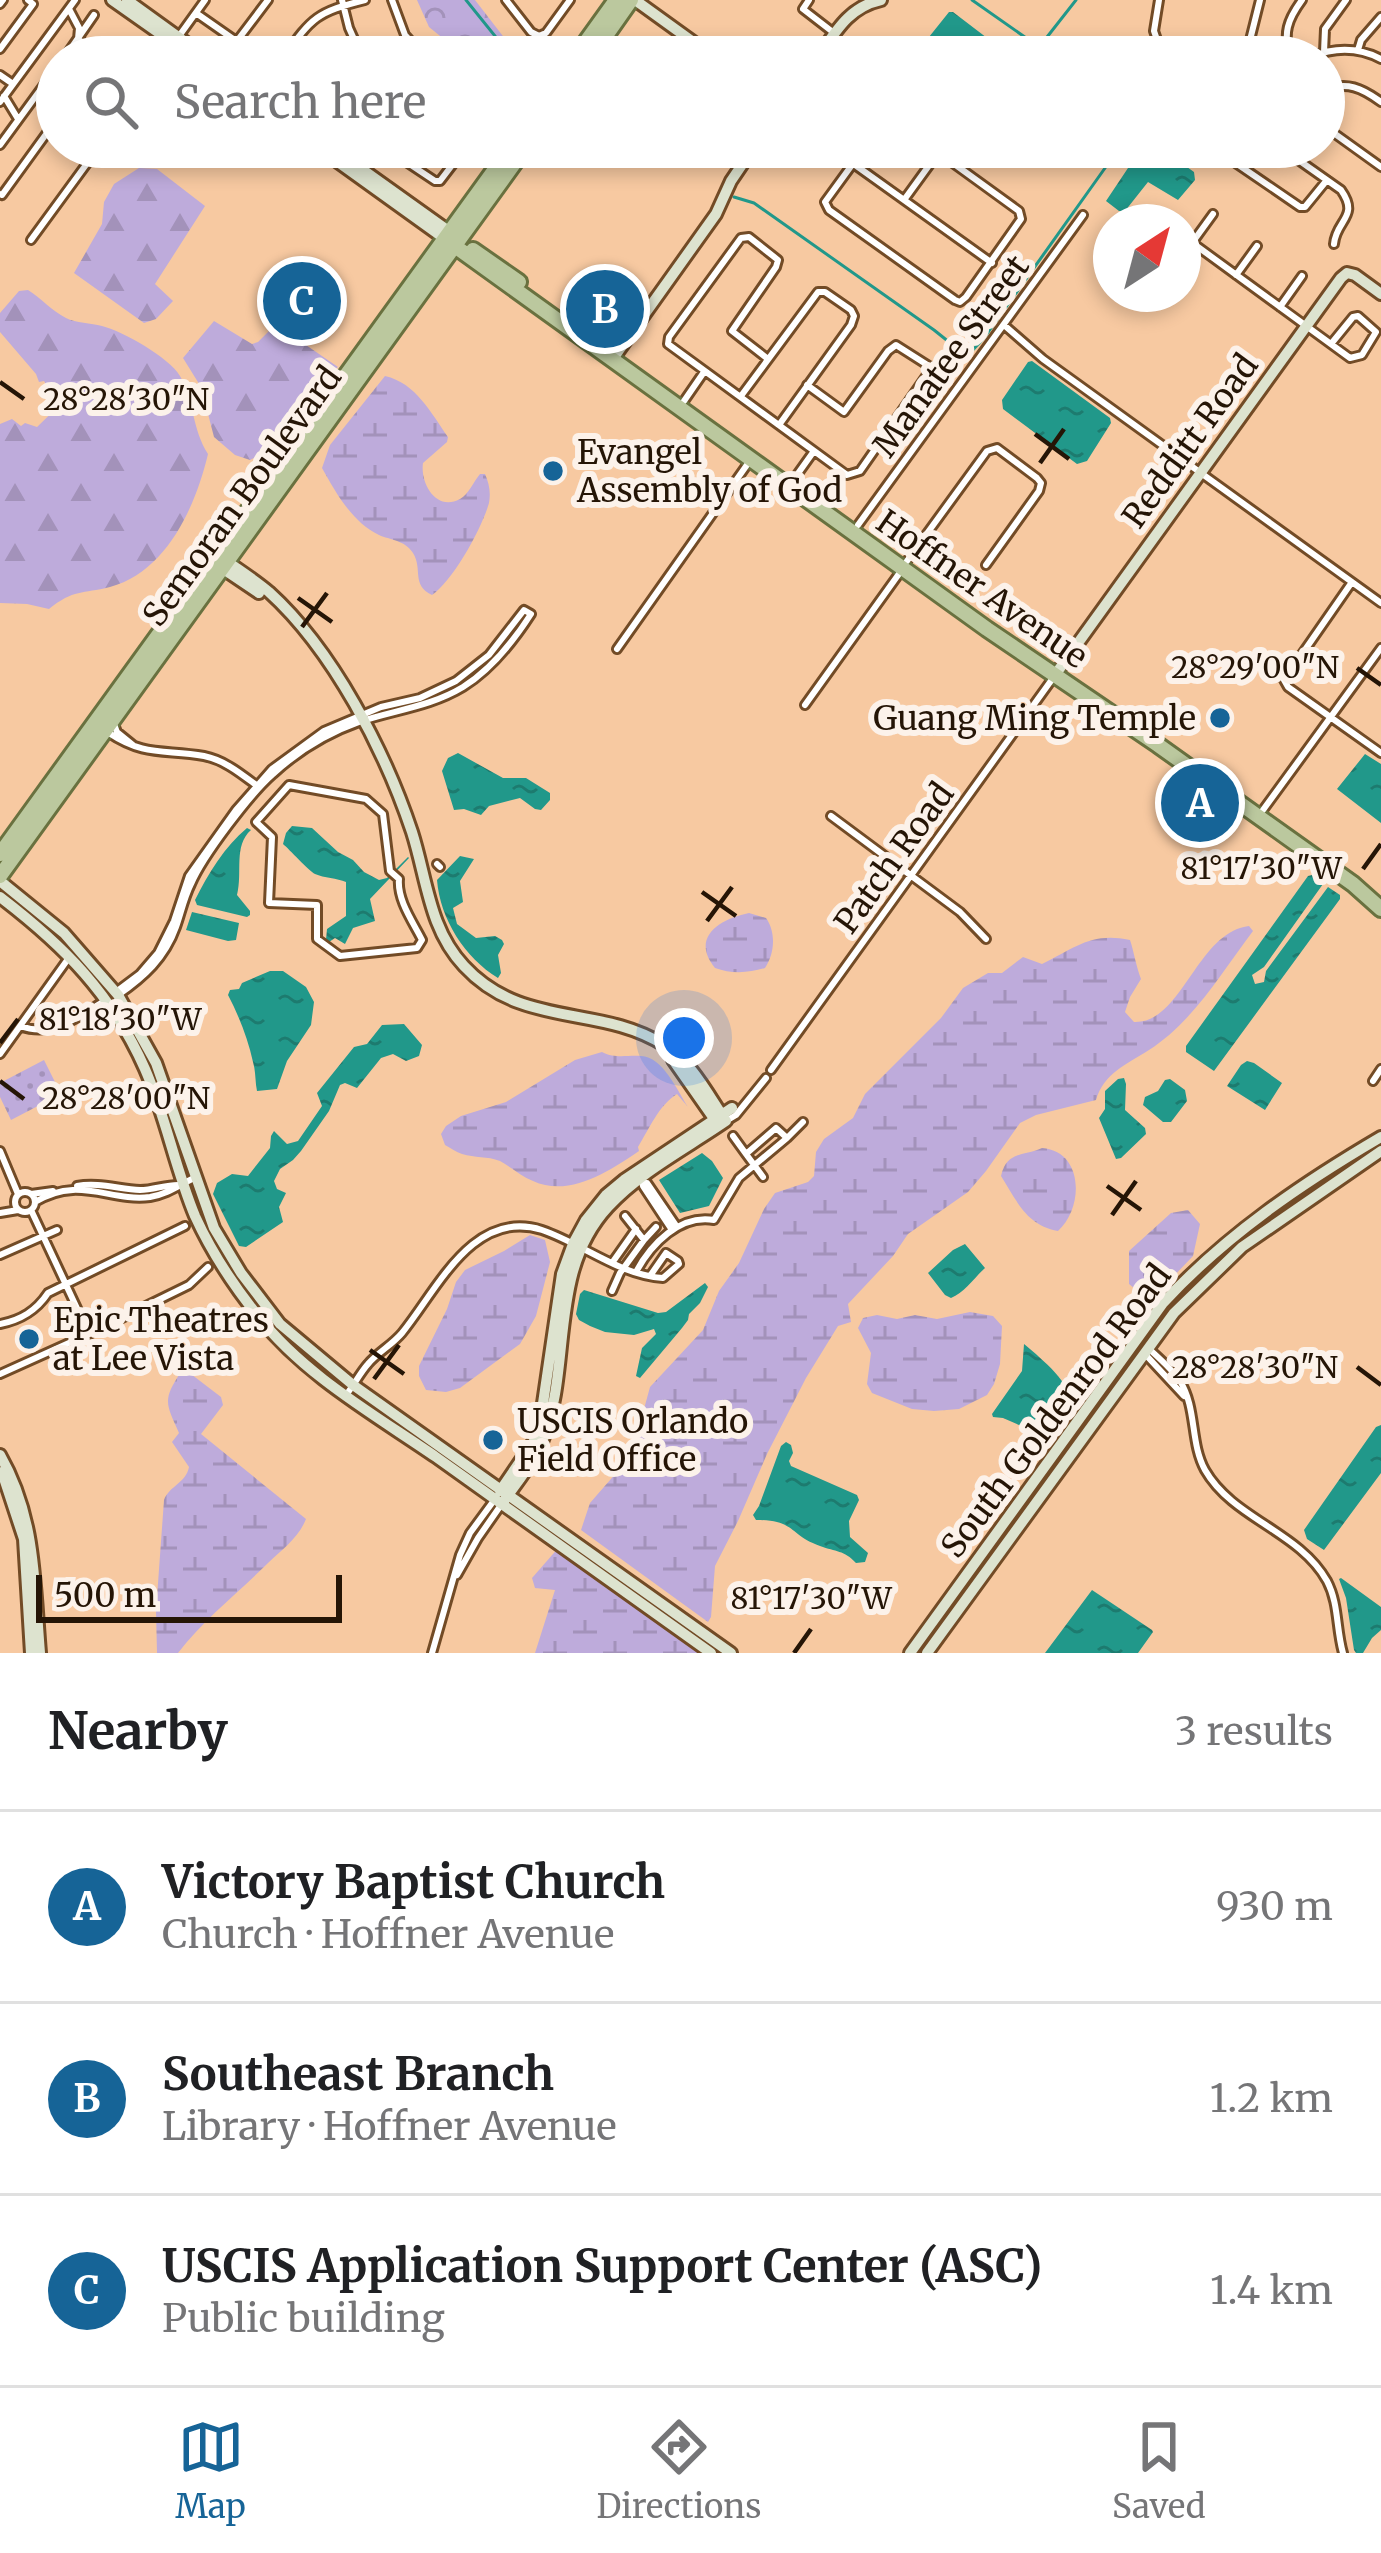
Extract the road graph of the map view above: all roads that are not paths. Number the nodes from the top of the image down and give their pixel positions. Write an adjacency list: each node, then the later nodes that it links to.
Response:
1 (28, 0): 44 (street)
2 (75, 0): 20 (street)
3 (112, 0): 28 (street)
4 (127, 0): 29 (street)
5 (205, 0): 21 (street)
6 (268, 0): 32 (street)
7 (365, 0): 19 (street)
8 (392, 0): 35 (street)
9 (506, 0): 10 (street)
10 (570, 0)
11 (616, 0): 36 (main road)
12 (633, 0): 37 (main road); 38 (street)
13 (809, 0): 24 (street)
14 (881, 0): 24 (street)
15 (1159, 0): 39 (street)
16 (1260, 0): 40 (street)
17 (1302, 0): 41 (street)
18 (1346, 0): 42 (street)
19 (343, 3): 33 (street); 34 (street)
20 (69, 9): 25 (street); 26 (street)
21 (196, 13): 30 (street); 31 (street)
22 (94, 15): 27 (street)
23 (1381, 17): 45 (street)
24 (835, 34)
25 (49, 36)
26 (79, 36)
27 (80, 36)
28 (169, 36)
29 (171, 36)
30 (180, 36)
31 (230, 36)
32 (241, 36)
33 (300, 36)
34 (352, 36)
35 (406, 36)
36 (590, 36)
37 (606, 36)
38 (684, 36)
39 (1156, 36)
40 (1252, 36)
41 (1285, 36)
42 (1325, 36)
43 (1345, 49): 45 (street)
44 (0, 50)
45 (1358, 50): 47 (street)
46 (36, 53): 49 (street)
47 (1381, 59)
48 (0, 75): 49 (street)
49 (13, 84): 54 (street)
50 (1348, 85): 51 (street); 53 (street); 55 (street)
51 (1345, 86)
52 (36, 95): 56 (street)
53 (1348, 95)
54 (2, 99): 56 (street)
55 (1381, 102)
56 (18, 119): 59 (street)
57 (1364, 138): 61 (street)
58 (1345, 141): 61 (street)
59 (0, 145)
60 (36, 148): 78 (street)
61 (1357, 150): 62 (street)
62 (1381, 167)
63 (84, 168): 84 (street)
64 (347, 168): 83 (street, Hoffner Avenue)
65 (358, 168): 83 (street, Hoffner Avenue)
66 (414, 168): 67 (street)
67 (451, 168)
68 (498, 168): 83 (main road, Semoran Boulevard)
69 (509, 168): 83 (main road, Semoran Boulevard)
70 (740, 168): 98 (street)
71 (849, 168): 88 (street)
72 (860, 168): 79 (street)
73 (927, 168): 79 (street)
74 (960, 168): 88 (street)
75 (1244, 168): 77 (street)
76 (1310, 168): 77 (street)
77 (1327, 180): 85 (street)
78 (1, 195)
79 (904, 200): 88 (street)
80 (1213, 214): 82 (street)
81 (1082, 215): 93 (street, Manatee Street)
82 (1201, 231)
83 (452, 240): 95 (main road, Semoran Boulevard); 97 (main road, Semoran Boulevard); 98 (main road, Hoffner Avenue)
84 (31, 241)
85 (1334, 244)
86 (1257, 246): 89 (street)
87 (1201, 250): 89 (street)
88 (992, 263)
89 (1236, 275): 92 (street)
90 (1302, 276): 92 (street)
91 (1381, 294): 94 (street, Redditt Road)
92 (1280, 307): 94 (street)
93 (1004, 325): 107 (street); 109 (street, Manatee Street)
94 (1306, 326): 96 (street); 107 (street, Redditt Road)
95 (378, 332): 97 (main road); 110 (main road, Semoran Boulevard)
96 (1331, 344): 96 (street)
97 (376, 356): 110 (main road, Semoran Boulevard)
98 (615, 356): 103 (main road, Hoffner Avenue); 106 (main road, Hoffner Avenue)
99 (768, 359): 100 (street); 101 (street); 102 (street)
100 (704, 372): 102 (street); 103 (street)
101 (807, 386): 104 (street); 105 (street)
102 (740, 398): 104 (street)
103 (684, 400): 108 (main road, Hoffner Avenue)
104 (779, 425): 105 (street)
105 (814, 451): 108 (street)
106 (751, 459): 108 (main road, Hoffner Avenue); 117 (street)
107 (1200, 473): 113 (street); 118 (street, Redditt Road)
108 (795, 486): 109 (main road, Hoffner Avenue); 111 (main road, Hoffner Avenue)
109 (858, 525): 111 (main road, Hoffner Avenue)
110 (220, 561): 121 (street); 122 (main road, Semoran Boulevard); 122 (main road, Semoran Boulevard)
111 (905, 565): 112 (street); 118 (main road, Hoffner Avenue); 118 (main road, Hoffner Avenue); 119 (street)
112 (986, 565)
113 (1352, 582): 114 (street); 120 (street)
114 (1381, 603)
115 (527, 612): 121 (street)
116 (1381, 648): 120 (street)
117 (617, 649)
118 (1058, 672): 123 (main road, Hoffner Avenue); 124 (main road, Hoffner Avenue); 133 (street, Patch Road)
119 (805, 705)
120 (1331, 717): 125 (street); 129 (street)
121 (360, 718): 128 (street); 147 (street)
122 (105, 723): 128 (street); 131 (main road, Semoran Boulevard); 134 (main road)
123 (1130, 725): 124 (main road); 126 (main road, Hoffner Avenue)
124 (1159, 735): 127 (main road, Hoffner Avenue)
125 (1381, 753)
126 (1178, 759): 127 (main road); 129 (main road, Hoffner Avenue)
127 (1205, 769): 129 (main road, Hoffner Avenue)
128 (257, 786): 140 (street)
129 (1265, 816): 136 (main road, Hoffner Avenue); 137 (main road, Hoffner Avenue)
130 (831, 817): 133 (street)
131 (0, 854)
132 (393, 874): 132 (street)
133 (911, 874): 138 (street); 146 (street, Patch Road)
134 (0, 879): 139 (street)
135 (0, 897): 139 (street)
136 (1381, 897)
137 (1381, 909)
138 (986, 939)
139 (74, 952): 140 (street); 141 (street)
140 (109, 994): 141 (street); 143 (street); 143 (street)
141 (20, 1026): 142 (street)
142 (0, 1054)
143 (150, 1065): 161 (street)
144 (1381, 1069): 145 (street)
145 (1373, 1081)
146 (755, 1090): 147 (street); 147 (street)
147 (723, 1118): 160 (street)
148 (803, 1122): 151 (street)
149 (733, 1136): 155 (street)
150 (1381, 1137): 152 (street, South Goldenrod Road)
151 (788, 1138): 155 (street); 157 (street)
152 (1362, 1148): 156 (street, South Goldenrod Road); 158 (street)
153 (0, 1150): 163 (street)
154 (1381, 1151): 158 (street, South Goldenrod Road)
155 (746, 1154): 157 (street)
156 (1341, 1161): 162 (street); 173 (street, South Goldenrod Road)
157 (754, 1166): 159 (street); 168 (street)
158 (1350, 1172): 162 (street, South Goldenrod Road)
159 (763, 1177)
160 (640, 1178): 168 (street); 174 (street)
161 (186, 1182): 163 (street); 176 (street); 189 (street)
162 (1322, 1191): 183 (street, South Goldenrod Road)
163 (25, 1201): 164 (street); 171 (street)
164 (0, 1211)
165 (625, 1216): 169 (street)
166 (185, 1226): 181 (street)
167 (656, 1227): 172 (street)
168 (675, 1228): 179 (street)
169 (636, 1229): 172 (street); 177 (street)
170 (57, 1230): 171 (street)
171 (42, 1238): 175 (street); 181 (street)
172 (644, 1240): 178 (street)
173 (1224, 1244): 183 (street); 186 (street, South Goldenrod Road)
174 (577, 1246): 177 (street); 189 (street); 192 (street)
175 (0, 1255)
176 (211, 1263): 185 (street); 189 (street)
177 (612, 1263): 178 (street)
178 (625, 1268): 179 (street); 182 (street)
179 (636, 1272): 180 (street)
180 (650, 1276): 180 (street)
181 (65, 1285): 184 (street); 185 (street)
182 (612, 1291)
183 (1185, 1301): 187 (street, South Goldenrod Road)
184 (0, 1324)
185 (89, 1334): 188 (street)
186 (1135, 1339): 187 (street); 193 (street, South Goldenrod Road)
187 (1145, 1349): 193 (street, South Goldenrod Road); 200 (street)
188 (0, 1373)
189 (350, 1390): 192 (street)
190 (0, 1455): 195 (street)
191 (0, 1469): 195 (street)
192 (502, 1496): 194 (street); 196 (street)
193 (1020, 1512): 199 (street, South Goldenrod Road); 199 (street, South Goldenrod Road)
194 (594, 1562): 197 (street); 198 (street)
195 (36, 1653)
196 (432, 1653)
197 (711, 1653)
198 (731, 1653)
199 (916, 1653)
200 (1343, 1653)

